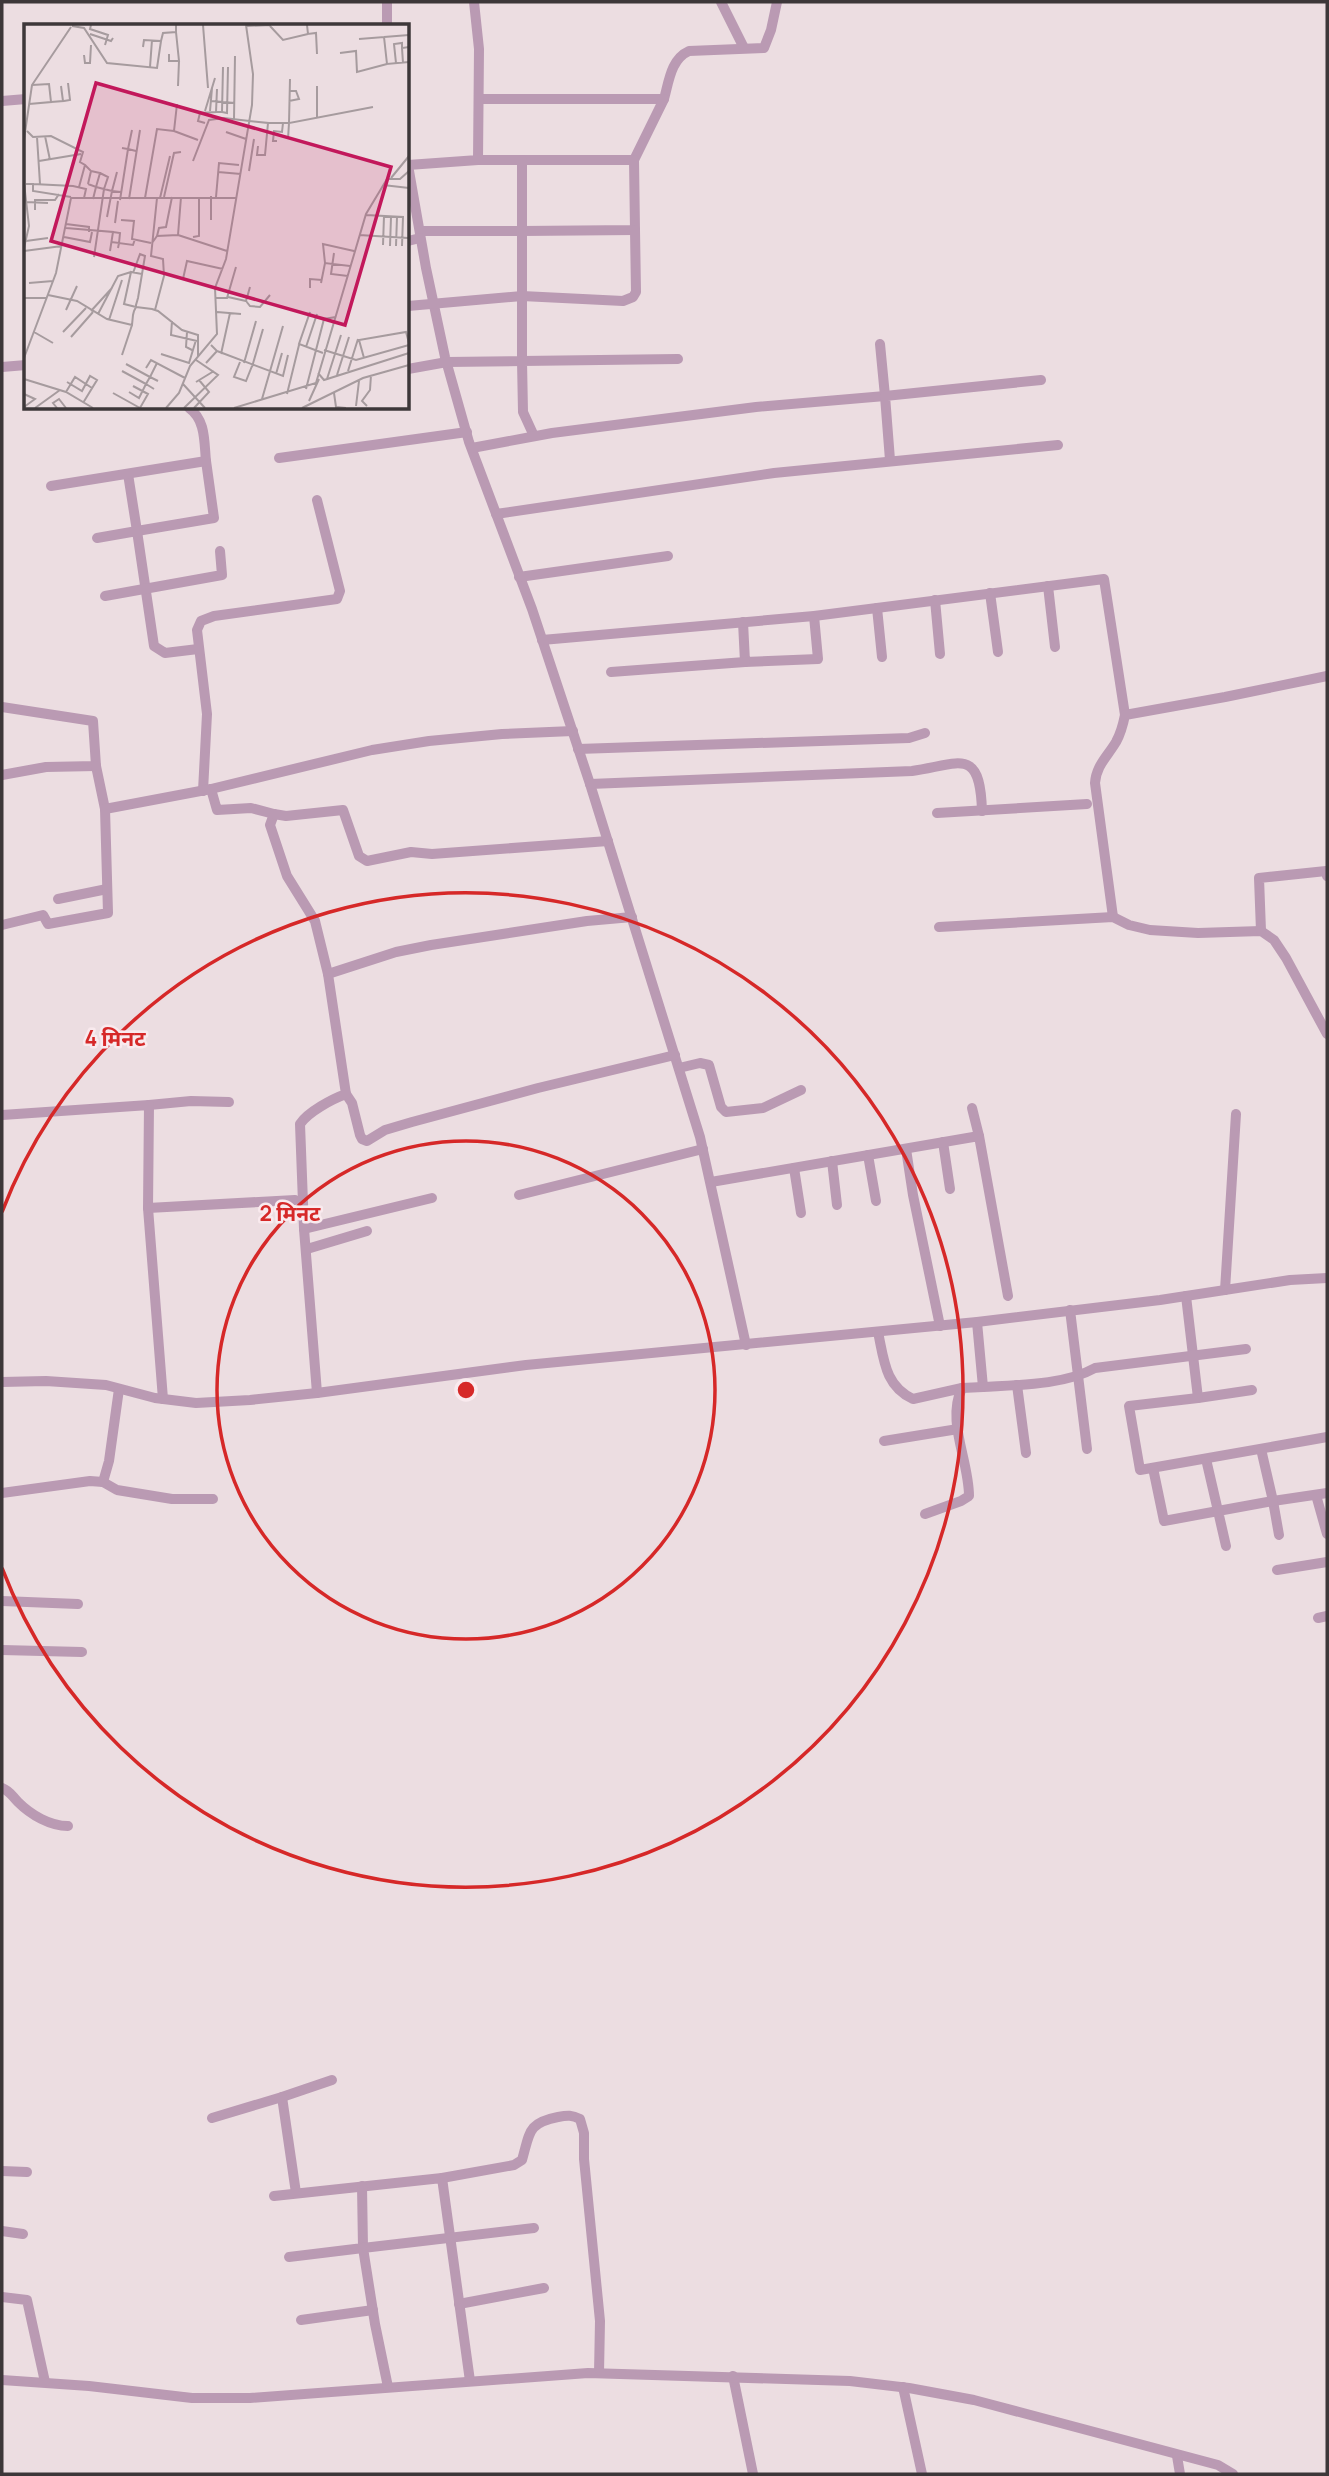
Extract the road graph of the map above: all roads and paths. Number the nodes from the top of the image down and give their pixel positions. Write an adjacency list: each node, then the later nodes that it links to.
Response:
1 (387, 2): 5 (street)
2 (474, 2): 8 (street)
3 (721, 2): 6 (street)
4 (777, 2): 6 (street)
5 (387, 24)
6 (744, 48): 9 (street)
7 (24, 99): 10 (street)
8 (479, 99): 9 (street); 11 (street)
9 (664, 99): 13 (street)
10 (2, 101)
11 (478, 160): 12 (street); 14 (street)
12 (522, 160): 13 (street); 17 (street)
13 (634, 160): 16 (street)
14 (410, 165)
15 (410, 185): 18 (street)
16 (635, 230): 17 (street); 20 (street)
17 (522, 231): 18 (street); 20 (street)
18 (420, 235): 19 (street); 21 (street)
19 (410, 240)
20 (522, 296): 21 (street); 25 (street)
21 (433, 302): 22 (street); 26 (street)
22 (410, 306)
23 (880, 344): 31 (street)
24 (678, 359): 25 (street)
25 (523, 361): 26 (street); 34 (street)
26 (447, 362): 29 (street); 33 (street)
27 (24, 365): 28 (street)
28 (2, 367)
29 (410, 369)
30 (1041, 380): 31 (street)
31 (885, 396): 34 (street); 38 (street)
32 (192, 410): 39 (street)
33 (467, 432): 36 (street); 37 (street)
34 (534, 436): 36 (street)
35 (1058, 445): 38 (street)
36 (471, 448): 43 (street)
37 (279, 458)
38 (890, 460): 43 (street)
39 (206, 461): 40 (street); 44 (street)
40 (128, 474): 41 (street); 44 (street)
41 (51, 486)
42 (317, 500): 59 (street)
43 (496, 514): 48 (street)
44 (137, 531): 45 (street); 50 (street)
45 (97, 538)
46 (220, 551): 50 (street)
47 (668, 556): 48 (street)
48 (519, 577): 57 (street)
49 (1048, 586): 51 (street); 58 (street); 67 (street)
50 (145, 589): 52 (street); 59 (street)
51 (990, 593): 53 (street); 60 (street)
52 (105, 596)
53 (935, 600): 54 (street); 61 (street)
54 (877, 608): 55 (street); 62 (street)
55 (814, 616): 56 (street); 63 (street)
56 (743, 621): 57 (street); 63 (street)
57 (542, 640): 68 (street)
58 (1055, 647)
59 (198, 649): 74 (street)
60 (998, 652)
61 (940, 654)
62 (883, 657)
63 (745, 662): 64 (street)
64 (611, 672)
65 (1327, 676): 67 (street)
66 (2, 707): 71 (street)
67 (1125, 715): 85 (street)
68 (573, 731): 70 (street); 74 (street)
69 (925, 733): 70 (street)
70 (579, 749): 73 (street)
71 (96, 766): 72 (street); 76 (street)
72 (2, 775)
73 (590, 784): 77 (street); 80 (street)
74 (207, 790): 76 (street); 79 (street)
75 (1087, 804): 77 (street)
76 (105, 809): 82 (street)
77 (982, 811): 78 (street)
78 (937, 813)
79 (274, 814): 80 (street); 89 (street)
80 (608, 841): 84 (street)
81 (1327, 877): 88 (street)
82 (107, 889): 83 (street); 86 (street)
83 (58, 899)
84 (632, 917): 89 (street); 91 (street)
85 (1113, 917): 87 (street); 88 (street)
86 (2, 925)
87 (939, 927)
88 (1261, 931): 90 (street)
89 (328, 974): 94 (street)
90 (1327, 1034)
91 (675, 1055): 92 (street); 94 (street)
92 (679, 1068): 93 (street); 102 (street)
93 (801, 1090)
94 (346, 1094): 116 (street)
95 (229, 1102): 96 (street)
96 (149, 1105): 99 (street); 114 (street)
97 (972, 1108): 100 (street)
98 (1236, 1114): 120 (street)
99 (2, 1115)
100 (978, 1136): 101 (street); 121 (street)
101 (943, 1142): 103 (street); 108 (street)
102 (703, 1149): 107 (street); 109 (street)
103 (906, 1149): 104 (street); 125 (street)
104 (868, 1155): 105 (street); 112 (street)
105 (832, 1161): 106 (street); 113 (street)
106 (794, 1168): 107 (street); 115 (street)
107 (711, 1182): 127 (street)
108 (950, 1189)
109 (519, 1195)
110 (432, 1198): 116 (street)
111 (295, 1200): 114 (street)
112 (876, 1201)
113 (837, 1205)
114 (148, 1208): 139 (street)
115 (801, 1213)
116 (304, 1229): 118 (street)
117 (367, 1231): 118 (street)
118 (307, 1249): 137 (street)
119 (1327, 1278): 120 (street)
120 (1224, 1290): 122 (street)
121 (1007, 1296)
122 (1186, 1296): 123 (street); 129 (street)
123 (1070, 1310): 124 (street); 130 (street)
124 (976, 1322): 125 (street); 133 (street)
125 (940, 1326): 126 (street)
126 (878, 1332): 127 (street); 134 (street)
127 (746, 1345): 137 (street)
128 (1246, 1349): 129 (street)
129 (1192, 1356): 130 (street); 138 (street)
130 (1080, 1376): 132 (street); 143 (street)
131 (2, 1382): 135 (street)
132 (1017, 1385): 133 (street); 145 (street)
133 (983, 1387): 134 (street)
134 (962, 1388): 140 (street)
135 (119, 1389): 139 (street); 148 (street)
136 (1252, 1390): 138 (street)
137 (317, 1393): 139 (street)
138 (1198, 1398): 147 (street)
139 (163, 1399)
140 (958, 1429): 142 (street); 154 (street)
141 (1327, 1437): 144 (street)
142 (884, 1441)
143 (1087, 1449)
144 (1261, 1449): 146 (street); 152 (street)
145 (1026, 1453)
146 (1206, 1459): 147 (street); 153 (street)
147 (1153, 1468): 153 (street)
148 (103, 1482): 149 (street); 151 (street)
149 (2, 1493)
150 (1322, 1494): 152 (street); 155 (street)
151 (213, 1499)
152 (1273, 1501): 153 (street); 156 (street)
153 (1218, 1511): 157 (street)
154 (925, 1514)
155 (1327, 1534)
156 (1279, 1535)
157 (1226, 1546)
158 (1327, 1562): 159 (street)
159 (1278, 1570)
160 (2, 1601): 161 (street)
161 (78, 1604)
162 (2, 1650): 163 (street)
163 (82, 1652)
164 (2, 1788): 165 (street)
165 (68, 1826)
166 (332, 2080): 167 (street)
167 (282, 2096): 168 (street); 173 (street)
168 (212, 2119)
169 (2, 2171): 170 (street)
170 (27, 2172)
171 (442, 2178): 172 (street); 178 (street); 186 (street)
172 (362, 2186): 173 (street); 179 (street)
173 (296, 2193): 174 (street)
174 (274, 2196)
175 (534, 2228): 178 (street)
176 (2, 2231): 177 (street)
177 (23, 2234)
178 (450, 2238): 179 (street); 183 (street)
179 (363, 2248): 180 (street); 184 (street)
180 (289, 2257)
181 (544, 2288): 183 (street)
182 (2, 2297): 190 (street)
183 (459, 2304): 189 (street)
184 (373, 2310): 185 (street); 191 (street)
185 (301, 2320)
186 (599, 2373): 187 (street); 189 (street)
187 (733, 2376): 192 (street); 194 (street)
188 (2, 2380): 190 (street)
189 (470, 2381): 191 (street)
190 (45, 2382): 191 (street)
191 (388, 2387)
192 (903, 2388): 193 (street); 195 (street)
193 (1177, 2456): 196 (street); 197 (street)
194 (753, 2474)
195 (922, 2474)
196 (1180, 2474)
197 (1233, 2474)

